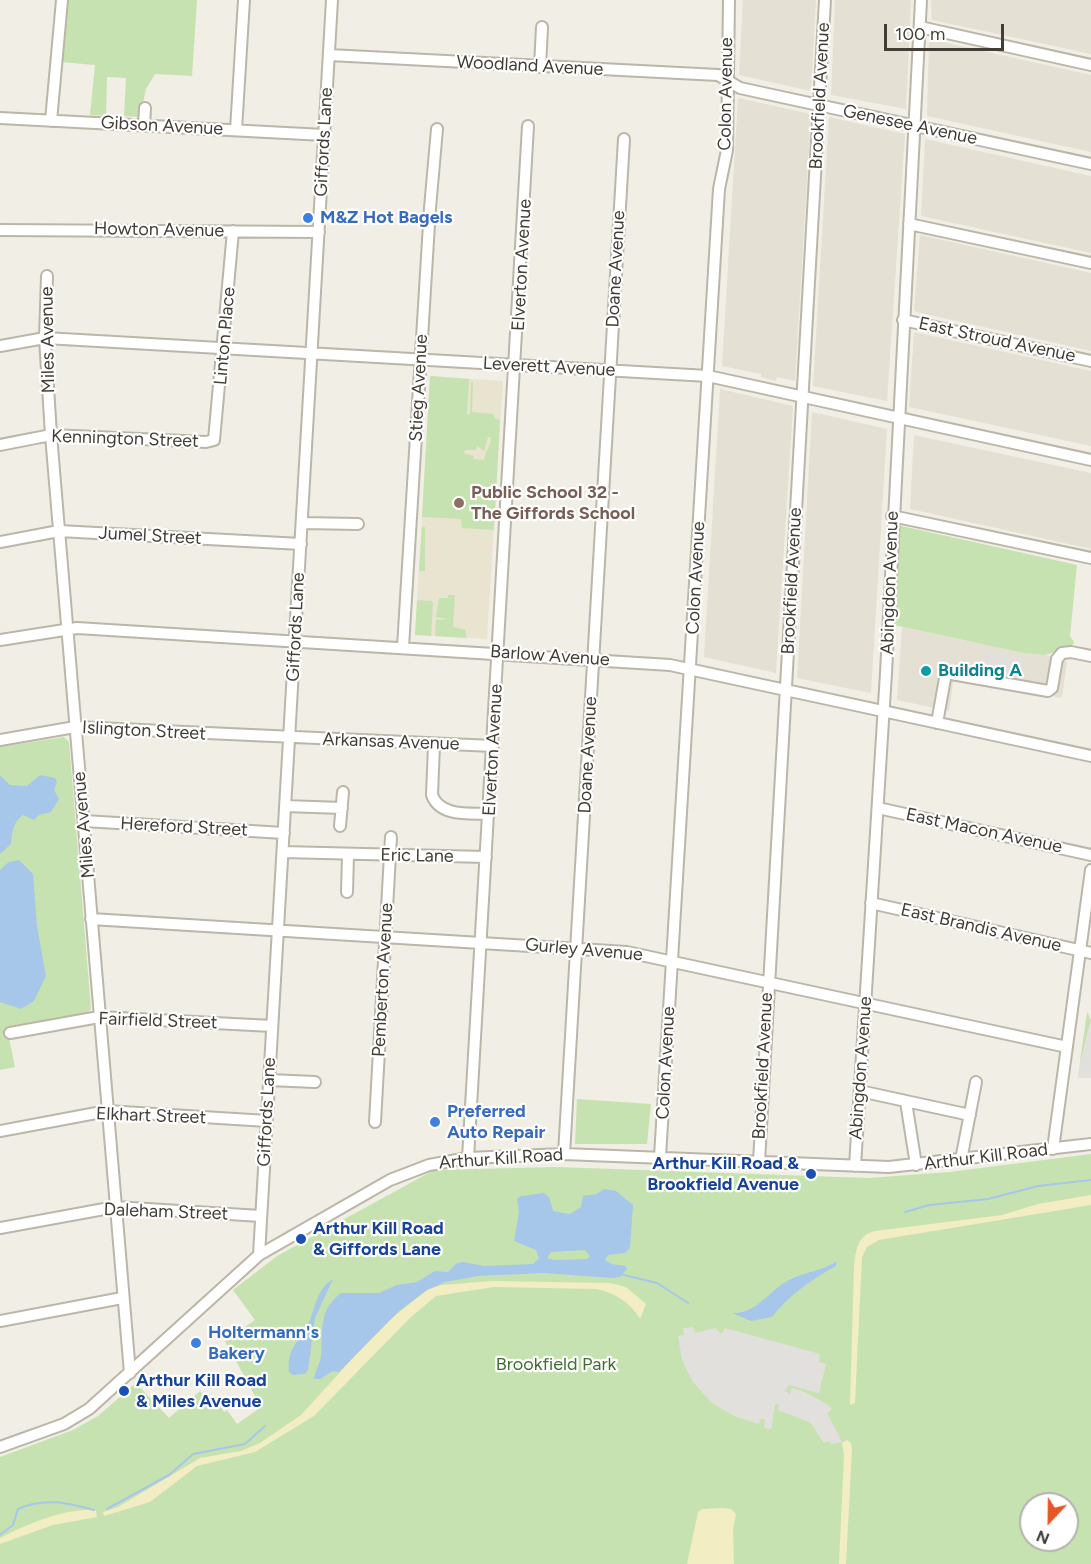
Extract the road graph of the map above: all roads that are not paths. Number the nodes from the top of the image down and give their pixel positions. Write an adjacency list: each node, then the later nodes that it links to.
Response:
1 (62, 0): 16 (street)
2 (244, 0): 21 (street)
3 (332, 0): 9 (street, Giffords Lane)
4 (729, 0): 12 (street, Colon Avenue)
5 (825, 0): 13 (street, Brookfield Avenue)
6 (921, 0): 8 (street, Abingdon Avenue)
7 (542, 27): 11 (street)
8 (920, 27): 10 (street); 17 (street, Abingdon Avenue)
9 (329, 55): 11 (street, Woodland Avenue); 22 (street, Giffords Lane)
10 (1091, 65)
11 (540, 67): 12 (street, Woodland Avenue)
12 (730, 82): 13 (street, Genesee Avenue); 40 (street, Colon Avenue)
13 (820, 105): 17 (street, Genesee Avenue); 41 (street, Brookfield Avenue)
14 (145, 108): 18 (street)
15 (0, 118): 16 (street, Gibson Avenue)
16 (51, 121): 18 (street, Gibson Avenue)
17 (915, 125): 24 (street, Genesee Avenue); 25 (street, Abingdon Avenue)
18 (144, 126): 21 (street, Gibson Avenue)
19 (528, 126): 38 (street, Elverton Avenue)
20 (437, 129): 36 (street, Stieg Avenue)
21 (236, 130): 22 (street, Gibson Avenue)
22 (324, 135): 28 (street, Giffords Lane)
23 (624, 140): 39 (street, Doane Avenue)
24 (1091, 164)
25 (909, 224): 29 (street); 31 (street, Abingdon Avenue)
26 (0, 230): 27 (street, Howton Avenue)
27 (233, 231): 28 (street, Howton Avenue); 34 (street, Linton Place)
28 (319, 232): 35 (street, Giffords Lane)
29 (1091, 263)
30 (47, 276): 32 (street, Miles Avenue)
31 (903, 320): 37 (street, East Stroud Avenue); 42 (street, Abingdon Avenue)
32 (45, 338): 33 (street, Leverett Avenue); 34 (street, Leverett Avenue); 43 (street, Miles Avenue)
33 (0, 346)
34 (224, 348): 35 (street, Leverett Avenue); 44 (street, Linton Place)
35 (312, 352): 36 (street, Leverett Avenue); 48 (street, Giffords Lane)
36 (420, 359): 38 (street, Leverett Avenue); 57 (street, Stieg Avenue)
37 (1091, 361)
38 (516, 365): 39 (street, Leverett Avenue); 58 (street, Elverton Avenue)
39 (611, 370): 40 (street, Leverett Avenue); 60 (street, Doane Avenue)
40 (708, 376): 41 (street, Leverett Avenue); 61 (street, Colon Avenue)
41 (803, 396): 42 (street, Leverett Avenue); 62 (street, Brookfield Avenue)
42 (898, 418): 46 (street, Leverett Avenue); 47 (street, Abingdon Avenue)
43 (51, 435): 44 (street, Kennington Street); 45 (street, Kennington Street); 50 (street, Miles Avenue)
44 (214, 440)
45 (0, 445)
46 (1091, 460)
47 (892, 516): 53 (street); 63 (street, Abingdon Avenue)
48 (302, 523): 49 (street); 52 (street, Giffords Lane)
49 (358, 524)
50 (59, 531): 51 (street, Jumel Street); 52 (street, Jumel Street); 54 (street, Miles Avenue)
51 (0, 542)
52 (301, 544): 56 (street, Giffords Lane)
53 (1091, 558)
54 (67, 628): 55 (street, Barlow Avenue); 56 (street, Barlow Avenue); 65 (street, Miles Avenue)
55 (0, 640)
56 (296, 641): 57 (street, Barlow Avenue); 66 (street, Giffords Lane)
57 (403, 647): 58 (street, Barlow Avenue)
58 (498, 653): 60 (street, Barlow Avenue); 69 (street, Elverton Avenue)
59 (1091, 656): 64 (street)
60 (593, 659): 61 (street, Barlow Avenue); 92 (street, Doane Avenue)
61 (690, 668): 62 (street, Barlow Avenue); 94 (street, Colon Avenue)
62 (786, 690): 63 (street, Barlow Avenue); 95 (street, Brookfield Avenue)
63 (883, 711): 64 (street, Barlow Avenue); 74 (street, Abingdon Avenue)
64 (937, 723): 70 (street, Barlow Avenue)
65 (75, 727): 66 (street, Islington Street); 67 (street, Islington Street); 76 (street, Miles Avenue)
66 (290, 738): 68 (street, Arkansas Avenue); 72 (street, Giffords Lane)
67 (0, 740)
68 (434, 745): 69 (street, Arkansas Avenue); 75 (street)
69 (493, 746): 75 (street, Elverton Avenue)
70 (1091, 756)
71 (343, 792): 73 (street)
72 (285, 806): 73 (street); 78 (street, Giffords Lane)
73 (342, 808): 77 (street)
74 (878, 808): 83 (street, East Macon Avenue); 87 (street, Abingdon Avenue)
75 (489, 814): 84 (street, Elverton Avenue)
76 (84, 821): 78 (street, Hereford Street); 88 (street, Miles Avenue)
77 (340, 826)
78 (284, 833): 80 (street, Giffords Lane)
79 (391, 837): 82 (street, Pemberton Avenue)
80 (283, 852): 81 (street, Eric Lane); 89 (street, Giffords Lane)
81 (348, 855): 82 (street, Eric Lane); 86 (street)
82 (390, 855): 84 (street, Eric Lane); 90 (street, Pemberton Avenue)
83 (1091, 855)
84 (486, 857): 91 (street, Elverton Avenue)
85 (1091, 870): 93 (street)
86 (347, 892)
87 (871, 903): 93 (street, East Brandis Avenue); 96 (street, Abingdon Avenue)
88 (91, 919): 89 (street, Gurley Avenue); 97 (street, Miles Avenue)
89 (278, 930): 90 (street, Gurley Avenue); 98 (street, Giffords Lane)
90 (386, 936): 91 (street, Gurley Avenue); 109 (street, Pemberton Avenue)
91 (480, 942): 92 (street, Gurley Avenue); 115 (street, Elverton Avenue)
92 (577, 948): 94 (street, Gurley Avenue); 113 (street, Doane Avenue)
93 (1086, 952): 100 (street)
94 (672, 960): 95 (street, Gurley Avenue); 114 (street, Colon Avenue)
95 (768, 981): 96 (street, Gurley Avenue); 117 (street, Brookfield Avenue)
96 (865, 1004): 100 (street, Gurley Avenue); 104 (street, Abingdon Avenue)
97 (99, 1017): 98 (street, Fairfield Street); 99 (street, Fairfield Street); 106 (street, Miles Avenue)
98 (272, 1026): 101 (street, Giffords Lane)
99 (10, 1033)
100 (1067, 1047): 112 (street)
101 (269, 1080): 102 (street); 108 (street, Giffords Lane)
102 (315, 1082)
103 (976, 1082): 107 (street)
104 (860, 1091): 105 (street); 119 (street, Abingdon Avenue)
105 (906, 1102): 107 (street); 118 (street)
106 (107, 1112): 108 (street, Elkhart Street); 110 (street, Elkhart Street); 120 (street, Miles Avenue)
107 (970, 1115): 116 (street)
108 (267, 1121): 121 (street, Giffords Lane)
109 (375, 1122)
110 (0, 1131)
111 (1091, 1143): 112 (street, Arthur Kill Road)
112 (1053, 1149): 116 (street, Arthur Kill Road)
113 (564, 1154): 114 (street, Arthur Kill Road); 115 (street, Arthur Kill Road)
114 (660, 1157): 117 (street, Arthur Kill Road)
115 (468, 1158): 123 (street, Arthur Kill Road)
116 (961, 1160): 118 (street, Arthur Kill Road)
117 (759, 1162): 119 (street, Arthur Kill Road)
118 (916, 1165): 119 (street, Arthur Kill Road)
119 (855, 1166)
120 (115, 1207): 121 (street, Daleham Street); 122 (street, Daleham Street); 124 (street, Miles Avenue)
121 (261, 1216): 123 (street, Giffords Lane)
122 (0, 1227)
123 (260, 1255): 126 (street, Arthur Kill Road)
124 (122, 1298): 125 (street); 126 (street, Miles Avenue)
125 (0, 1321)
126 (130, 1373): 127 (street, Arthur Kill Road)
127 (0, 1447)

